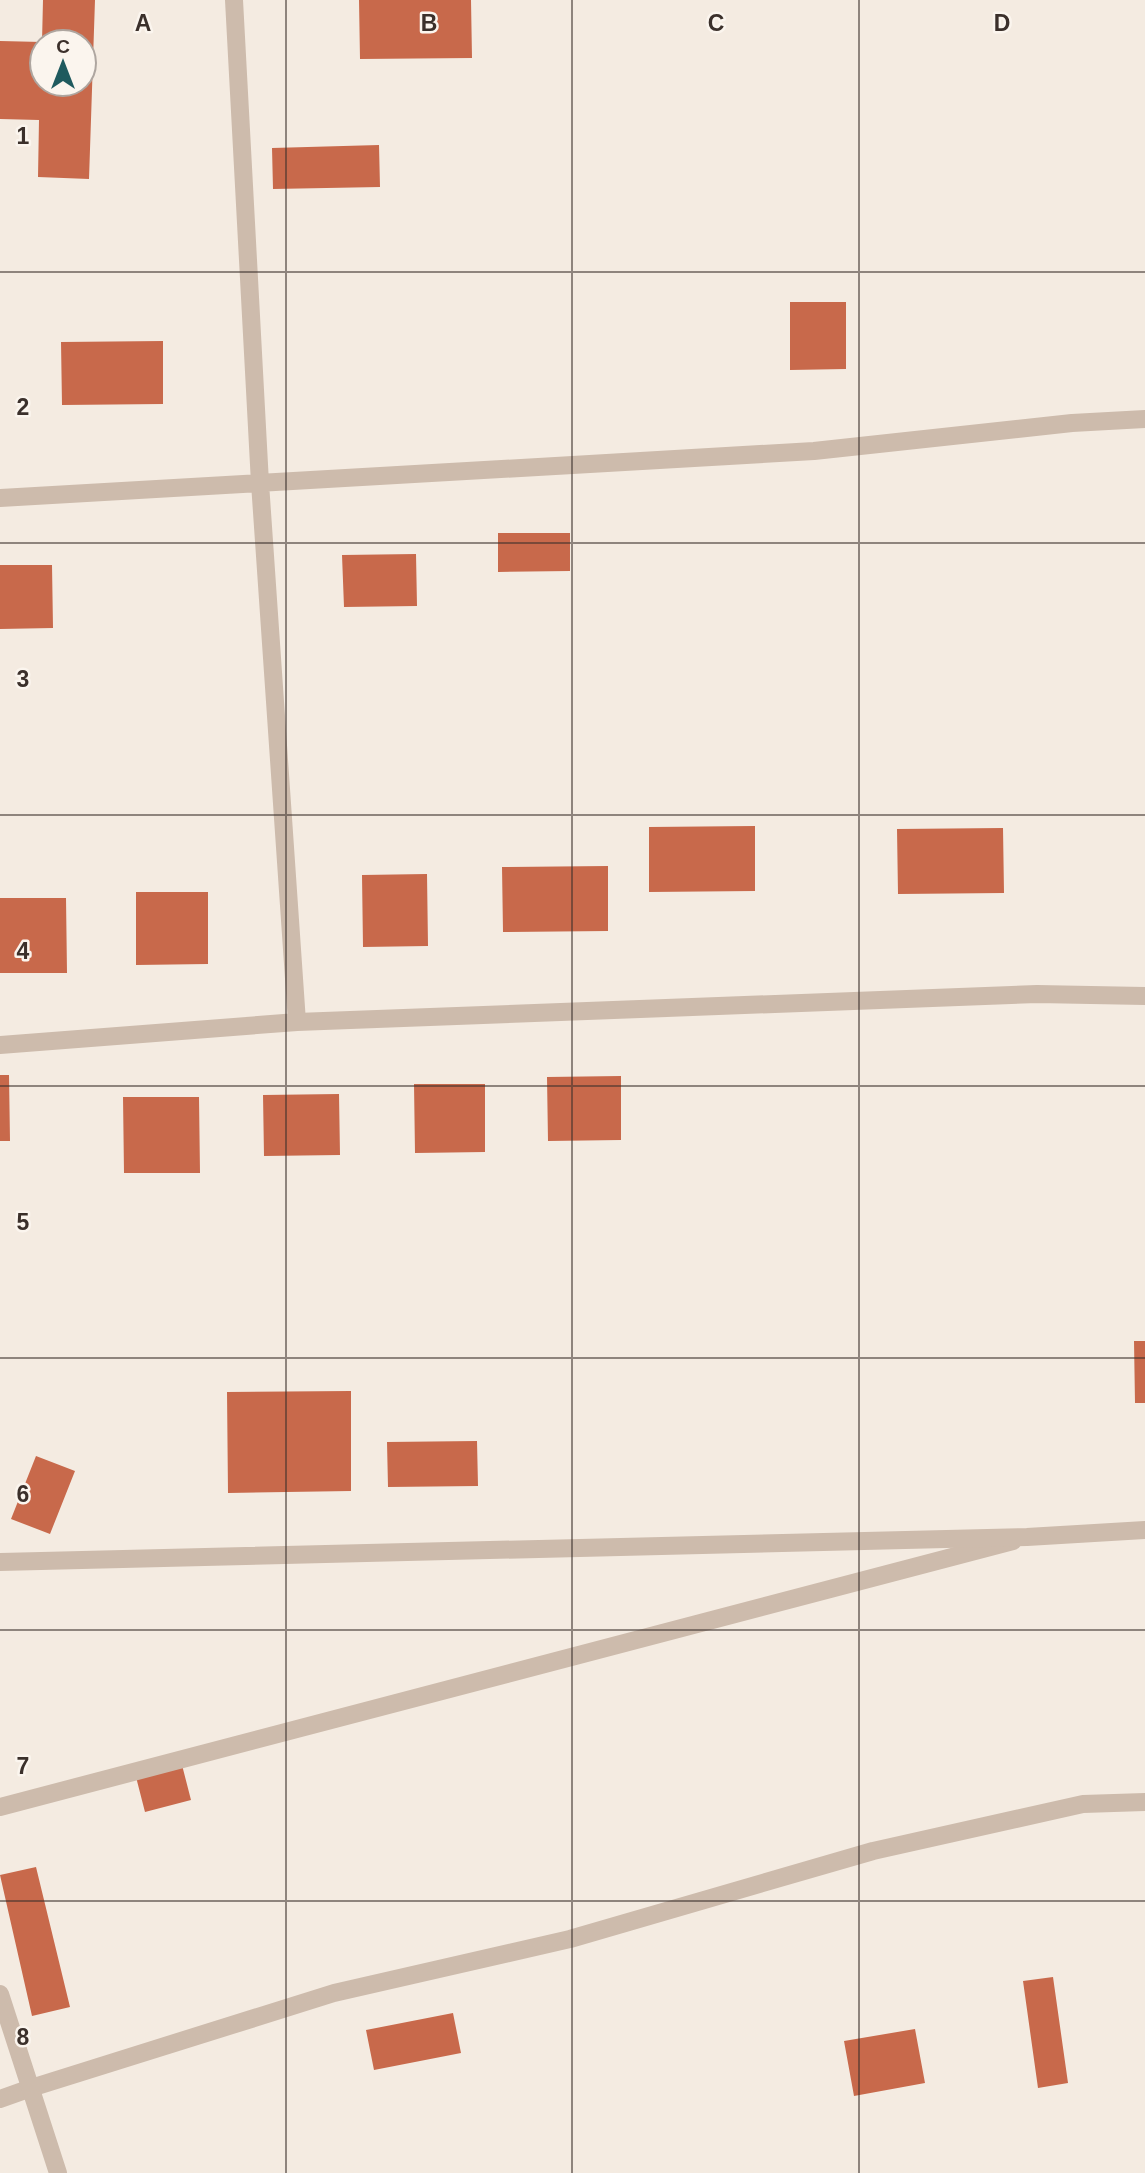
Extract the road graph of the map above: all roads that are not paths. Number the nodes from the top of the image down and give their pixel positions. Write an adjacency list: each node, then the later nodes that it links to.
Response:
1 (234, 0): 3 (street)
2 (1145, 419): 3 (street)
3 (260, 483): 4 (street); 6 (street)
4 (0, 498)
5 (1145, 996): 6 (street)
6 (297, 1022): 7 (street)
7 (0, 1045)
8 (1145, 1530): 9 (street)
9 (1027, 1537): 10 (street); 12 (street)
10 (0, 1562)
11 (1145, 1802): 14 (street)
12 (0, 1807)
13 (0, 1994): 14 (street)
14 (31, 2088): 15 (street); 16 (street)
15 (0, 2099)
16 (58, 2173)

